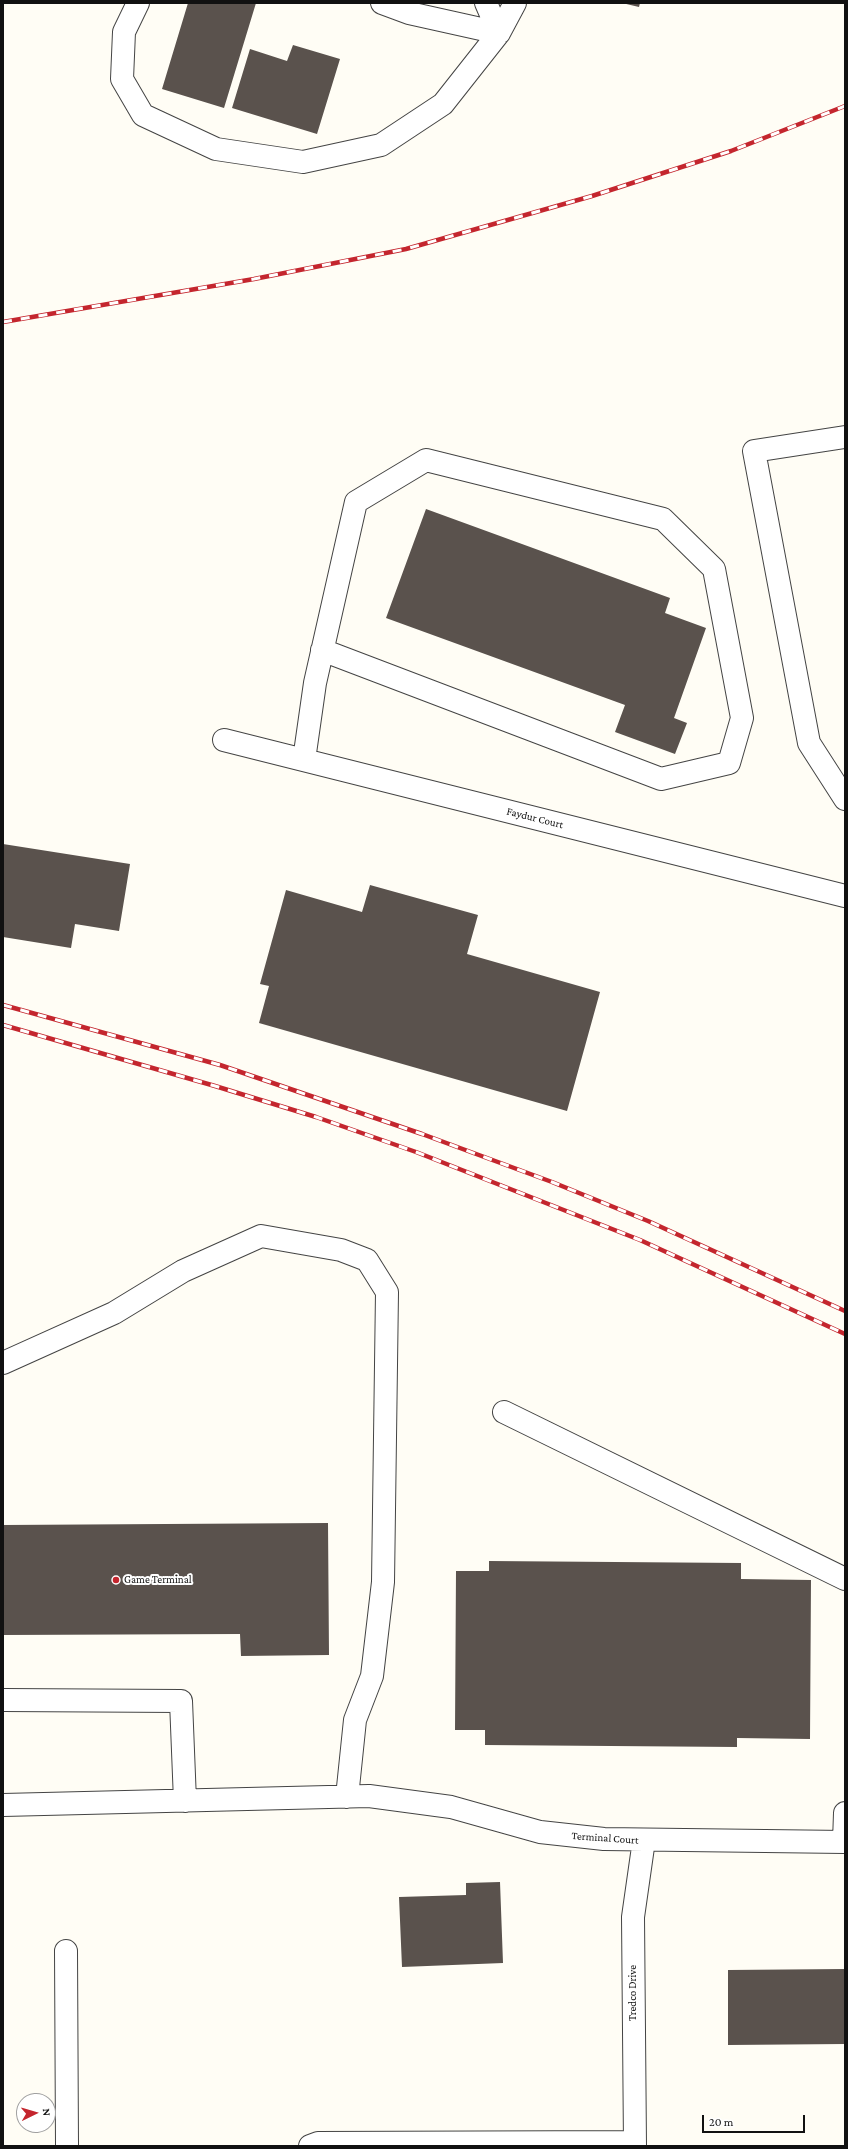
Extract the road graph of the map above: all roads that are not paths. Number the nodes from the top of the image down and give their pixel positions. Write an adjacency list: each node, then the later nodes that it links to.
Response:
1 (138, 3): 5 (street)
2 (382, 3): 5 (street)
3 (486, 3): 5 (street)
4 (515, 3): 5 (street)
5 (499, 33)
6 (845, 437): 10 (street)
7 (322, 650): 7 (street); 9 (street)
8 (224, 740): 9 (street, Faydur Court)
9 (304, 760): 11 (street, Faydur Court)
10 (845, 799)
11 (845, 896)
12 (3, 1363): 16 (street)
13 (504, 1412): 14 (street)
14 (845, 1579)
15 (3, 1700): 17 (street)
16 (347, 1797): 17 (street, Terminal Court); 20 (street, Terminal Court)
17 (185, 1801): 18 (street, Terminal Court)
18 (3, 1805)
19 (845, 1813): 21 (street)
20 (644, 1840): 21 (street, Terminal Court); 23 (street, Tredco Drive)
21 (845, 1842)
22 (66, 1951): 24 (street)
23 (635, 2144): 25 (street)
24 (67, 2146)
25 (310, 2146)

